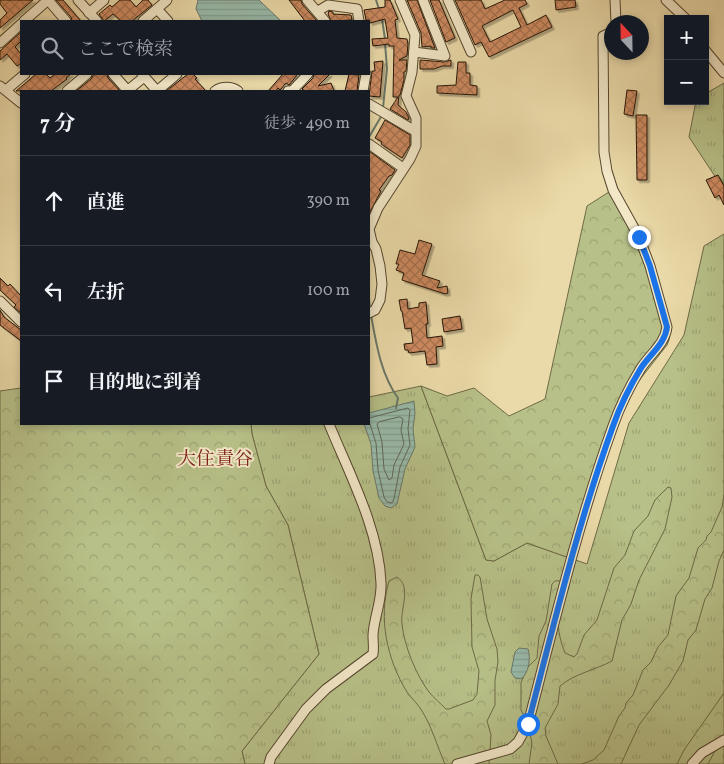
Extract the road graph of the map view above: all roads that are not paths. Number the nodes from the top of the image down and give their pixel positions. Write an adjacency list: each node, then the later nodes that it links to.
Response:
1 (48, 0): 16 (street); 17 (street)
2 (78, 0): 13 (street)
3 (104, 0): 13 (street)
4 (166, 0): 11 (street)
5 (307, 0): 12 (street)
6 (400, 0): 26 (street)
7 (423, 0): 26 (street)
8 (448, 0): 27 (street)
9 (615, 0): 14 (street)
10 (666, 0): 15 (street)
11 (157, 8): 19 (street); 20 (street)
12 (318, 11): 21 (street); 22 (street)
13 (89, 13): 18 (street)
14 (616, 15)
15 (682, 15)
16 (25, 20)
17 (65, 20)
18 (96, 20)
19 (144, 20)
20 (167, 20)
21 (324, 20)
22 (359, 20)
23 (20, 25): 25 (street)
24 (604, 36): 60 (street)
25 (0, 43)
26 (414, 52): 49 (street)
27 (471, 52)
28 (709, 55): 29 (street)
29 (724, 73)
30 (23, 75): 37 (street)
31 (86, 75): 38 (street)
32 (114, 75): 39 (street)
33 (143, 75): 40 (street); 41 (street)
34 (176, 75): 42 (street)
35 (307, 75): 45 (street)
36 (366, 75): 46 (street)
37 (3, 88): 47 (street)
38 (68, 90)
39 (127, 90)
40 (129, 90)
41 (156, 90)
42 (158, 90)
43 (216, 90): 44 (street)
44 (237, 90)
45 (293, 90)
46 (364, 90)
47 (20, 102)
48 (370, 105): 49 (street)
49 (415, 131): 51 (street)
50 (370, 146): 51 (street)
51 (402, 168): 52 (street)
52 (370, 226)
53 (370, 233): 55 (street)
54 (2, 306): 56 (street)
55 (370, 312)
56 (20, 321)
57 (329, 425): 59 (street)
58 (724, 740): 61 (street)
59 (269, 764)
60 (457, 764)
61 (692, 764)

